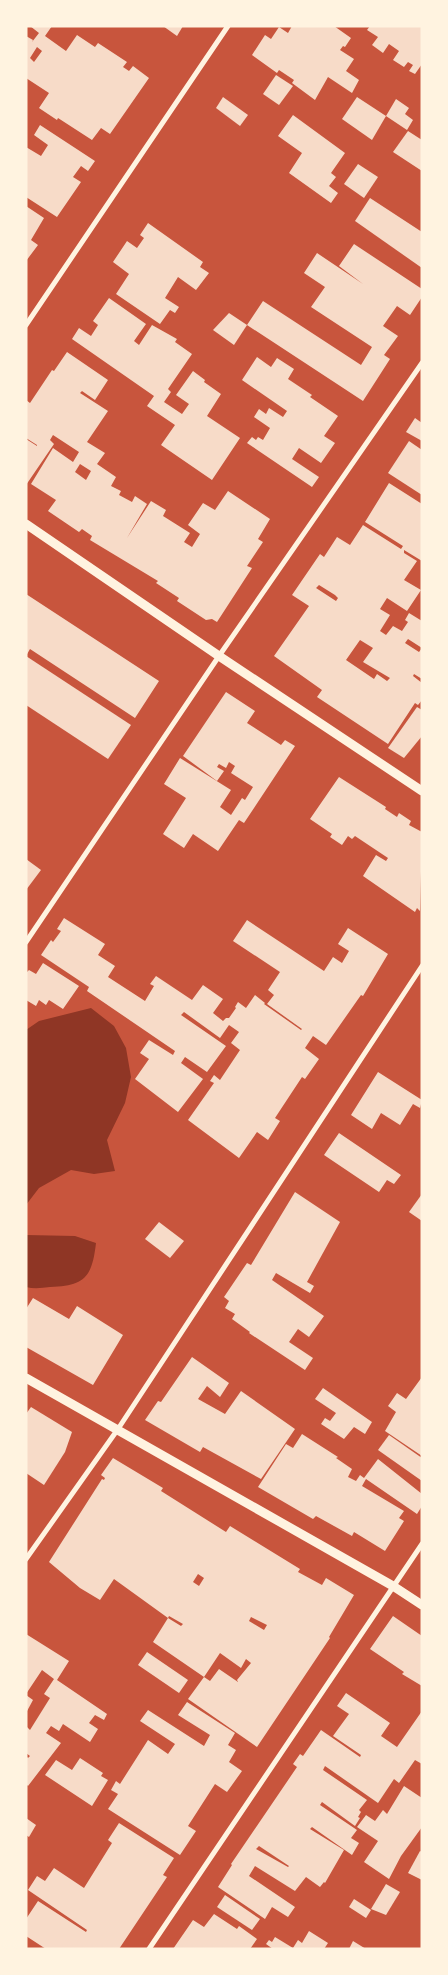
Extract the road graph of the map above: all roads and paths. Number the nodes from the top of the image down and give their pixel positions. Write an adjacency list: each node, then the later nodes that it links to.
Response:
1 (228, 26): 2 (street)
2 (26, 325)
3 (422, 363): 5 (street)
4 (26, 524): 5 (street)
5 (219, 656): 6 (street); 7 (street)
6 (422, 791)
7 (26, 942)
8 (422, 966): 10 (street)
9 (26, 1378): 10 (street)
10 (118, 1429): 12 (street); 13 (street)
11 (422, 1544): 13 (street)
12 (26, 1559)
13 (394, 1586): 14 (street); 15 (street)
14 (422, 1605)
15 (149, 1949)

